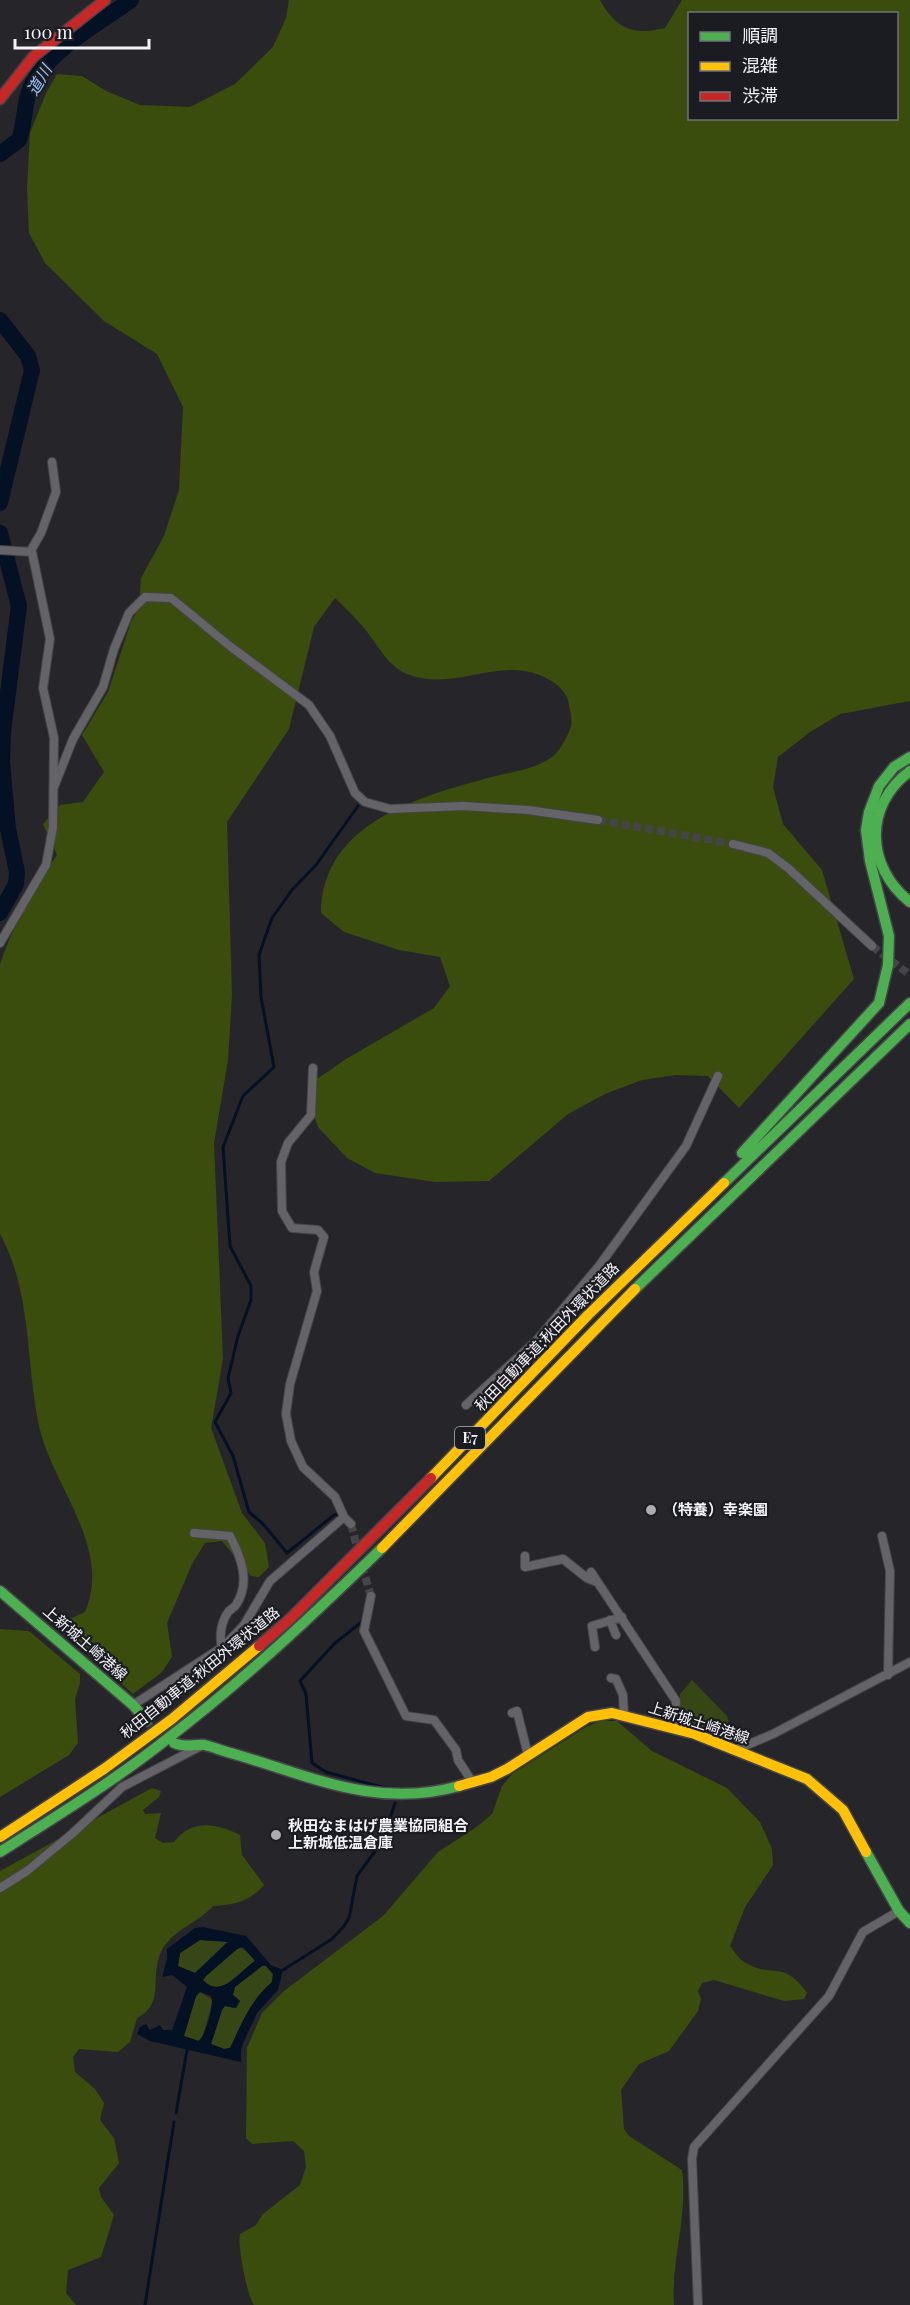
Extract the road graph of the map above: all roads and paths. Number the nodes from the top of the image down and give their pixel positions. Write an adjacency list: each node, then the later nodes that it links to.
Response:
1 (105, 0): 2 (main road)
2 (0, 99)
3 (52, 462): 5 (street)
4 (0, 550): 5 (street)
5 (30, 552): 8 (street)
6 (910, 757): 20 (main road)
7 (910, 771): 11 (main road)
8 (54, 787): 9 (street); 12 (street)
9 (598, 820)
10 (733, 844): 13 (street)
11 (910, 902)
12 (0, 943)
13 (872, 946)
14 (910, 1003): 20 (main road, 秋田自動車道;秋田外環状道路 / E7)
15 (910, 1024): 19 (main road, 秋田自動車道;秋田外環状道路 / E7)
16 (910, 1032): 19 (main road)
17 (313, 1068): 22 (street)
18 (718, 1076): 21 (street)
19 (840, 1094): 50 (main road, 秋田自動車道;秋田外環状道路 / E7)
20 (650, 1254): 49 (main road, 秋田自動車道;秋田外環状道路 / E7)
21 (466, 1406)
22 (344, 1517): 23 (street); 35 (street)
23 (351, 1524)
24 (194, 1533): 35 (street)
25 (882, 1536): 37 (street)
26 (525, 1556): 28 (street)
27 (591, 1572): 28 (street)
28 (599, 1583): 31 (street)
29 (0, 1591): 39 (main road, 上新城土崎港線)
30 (371, 1596): 48 (street)
31 (622, 1617): 32 (street); 43 (street)
32 (610, 1620): 33 (street); 34 (street)
33 (616, 1635)
34 (595, 1647)
35 (222, 1648): 39 (street)
36 (910, 1662): 37 (street)
37 (888, 1675): 46 (street)
38 (611, 1678): 41 (street)
39 (133, 1705): 42 (main road, 上新城土崎港線)
40 (512, 1713): 47 (street)
41 (624, 1716): 43 (main road, 上新城土崎港線); 47 (main road, 上新城土崎港線)
42 (147, 1721)
43 (674, 1728): 46 (main road, 上新城土崎港線)
44 (174, 1743): 45 (main road, 上新城土崎港線)
45 (204, 1745): 48 (main road, 上新城土崎港線); 51 (street)
46 (735, 1750): 52 (main road, 上新城土崎港線)
47 (528, 1755): 48 (main road, 上新城土崎港線)
48 (473, 1783)
49 (0, 1837)
50 (0, 1852)
51 (0, 1888)
52 (899, 1911): 53 (main road, 上新城土崎港線); 54 (street)
53 (910, 1923)
54 (698, 2305)

